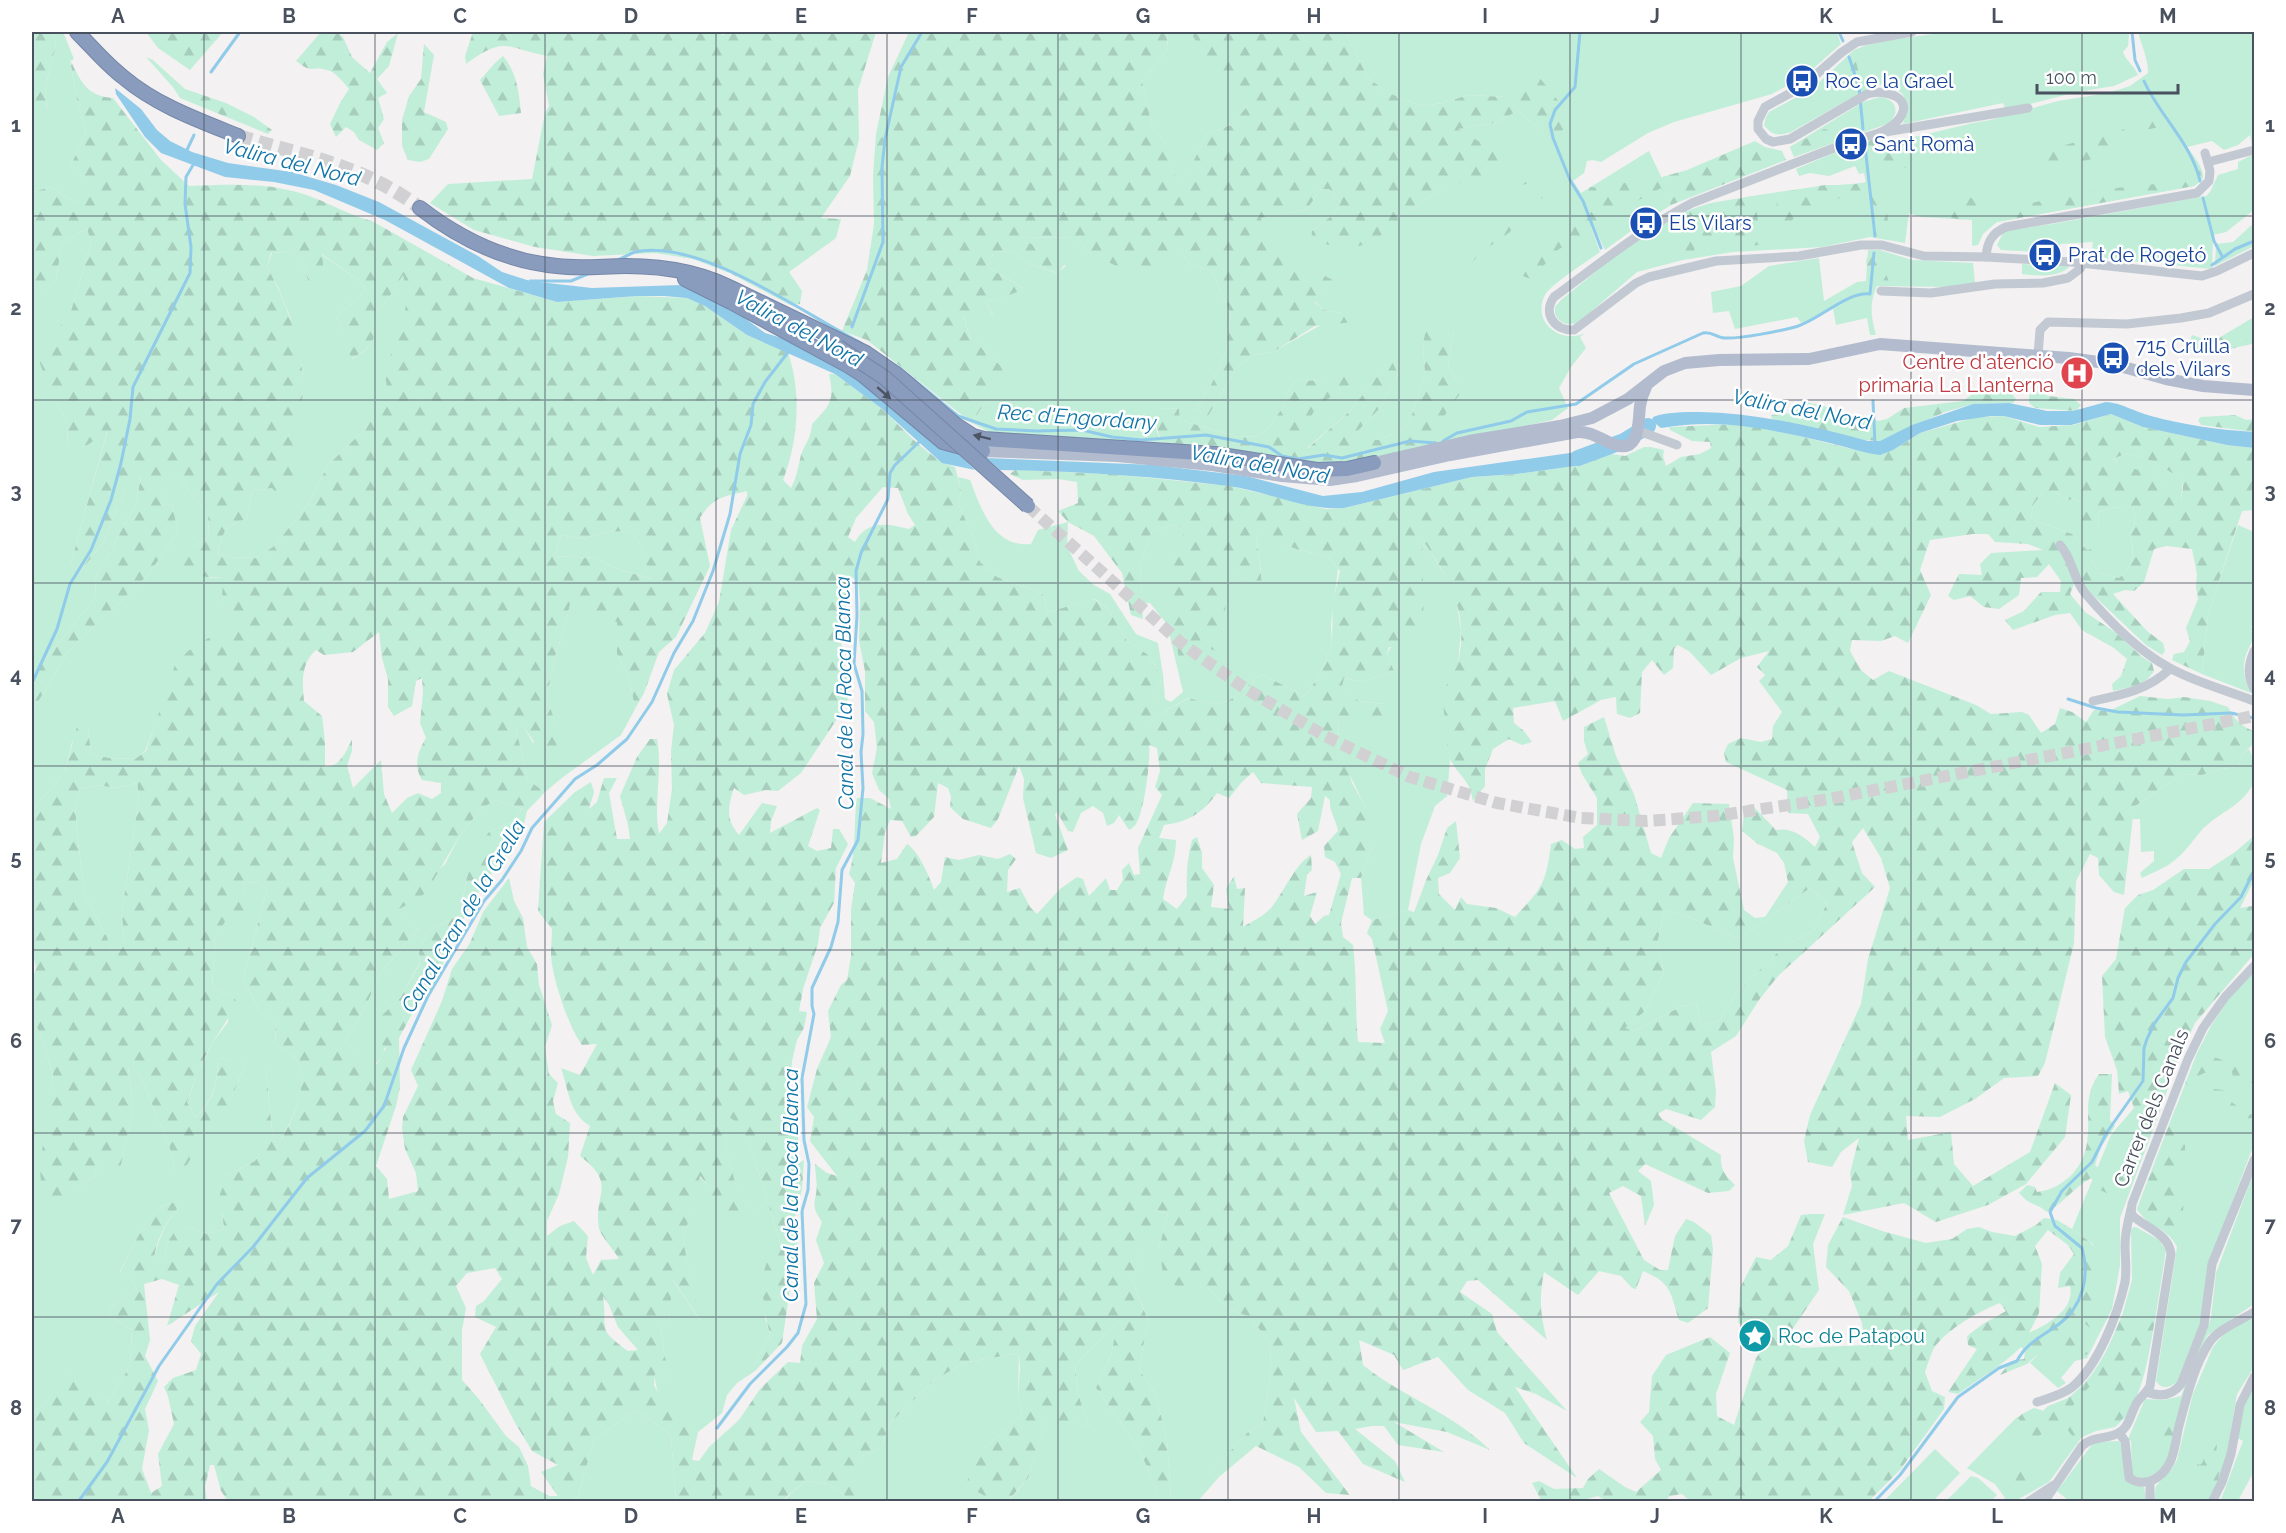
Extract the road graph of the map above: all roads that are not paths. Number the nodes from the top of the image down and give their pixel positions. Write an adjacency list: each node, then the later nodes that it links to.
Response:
1 (77, 32): 5 (highway)
2 (1912, 32): 4 (street)
3 (2028, 108): 4 (street)
4 (1876, 134): 9 (street)
5 (238, 136)
6 (2254, 150): 9 (street)
7 (420, 208): 11 (highway)
8 (2254, 253): 10 (street)
9 (1986, 257): 10 (street)
10 (2082, 263): 13 (street)
11 (628, 266): 12 (highway); 24 (highway, one-way to 24)
12 (733, 289): 25 (highway, one-way to 12); 26 (highway, bridge)
13 (1881, 291)
14 (2254, 294): 15 (street)
15 (2038, 355): 16 (main road); 17 (main road)
16 (1650, 381): 18 (main road); 20 (main road)
17 (2254, 390)
18 (1617, 406): 19 (main road); 20 (main road)
19 (1606, 412): 21 (main road); 22 (main road)
20 (1639, 428): 22 (main road); 23 (street)
21 (1560, 431): 22 (main road); 25 (main road)
22 (1607, 441)
23 (1677, 445)
24 (983, 451): 25 (main road)
25 (1374, 467)
26 (1028, 506)
27 (2060, 545): 29 (street)
28 (2254, 651): 30 (street)
29 (2170, 669): 31 (street); 32 (street)
30 (2254, 688)
31 (2093, 701)
32 (2254, 701)
33 (2254, 966): 35 (street, Carrer dels Canals)
34 (2254, 1160): 38 (street)
35 (2132, 1204): 38 (street, Carrer dels Canals); 39 (street)
36 (2254, 1312): 41 (street)
37 (2254, 1377): 46 (street)
38 (2146, 1392): 40 (street, Carrer dels Canals)
39 (2037, 1402)
40 (2119, 1432): 41 (street); 42 (street)
41 (2150, 1482): 45 (street)
42 (2056, 1483): 43 (street); 44 (street)
43 (2028, 1502)
44 (2044, 1502)
45 (2150, 1502)
46 (2212, 1502)

